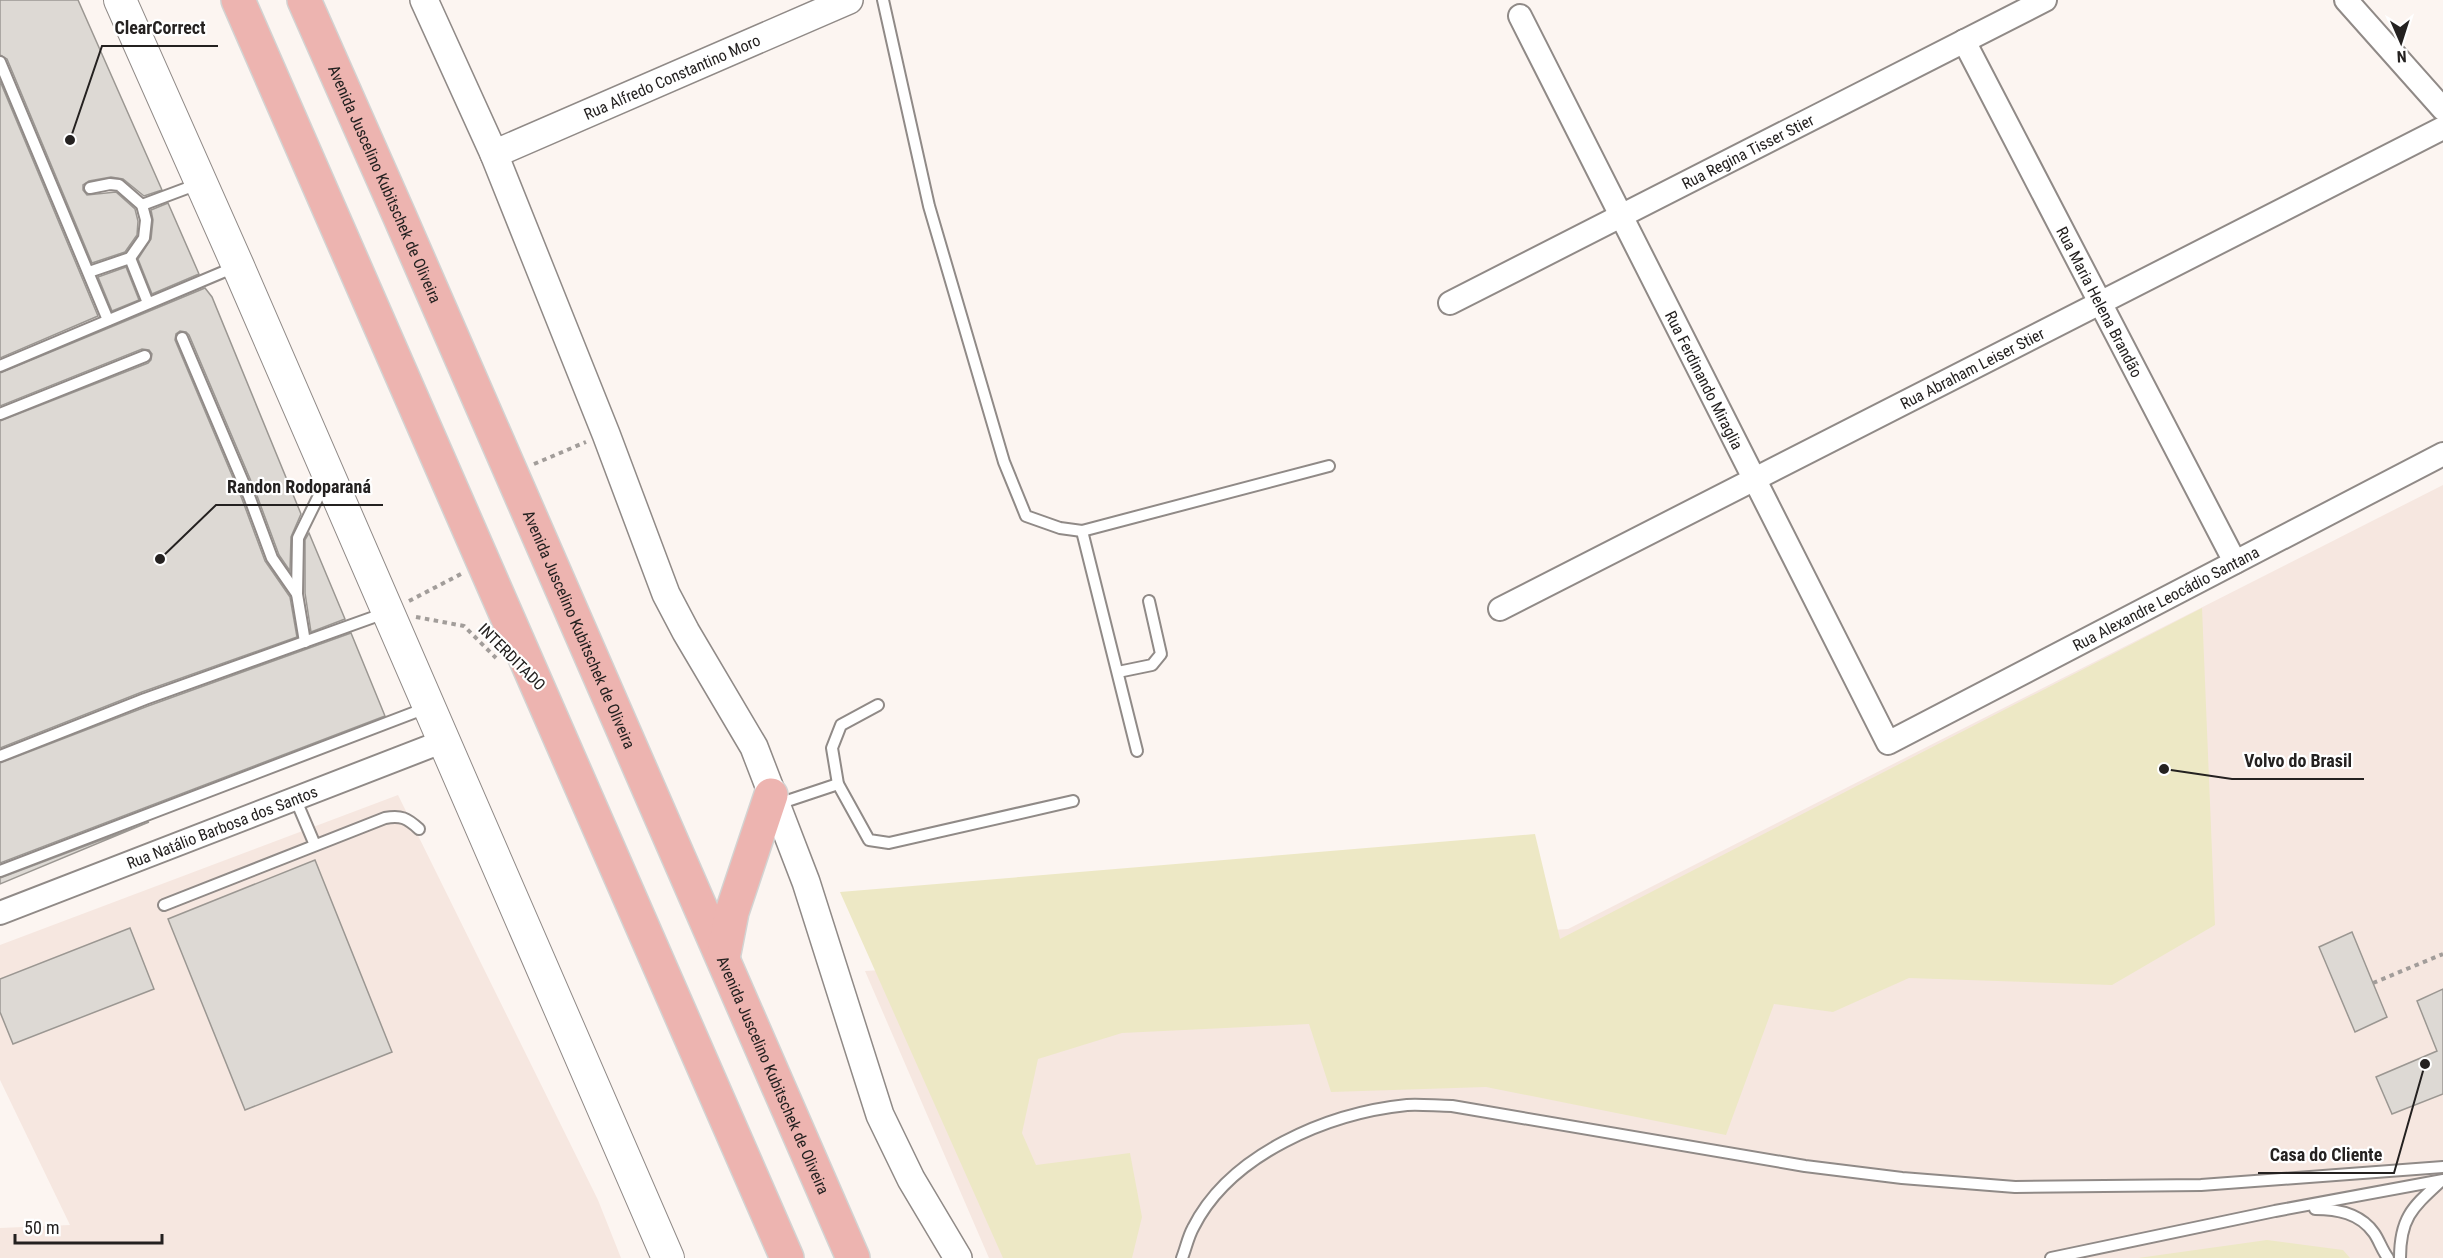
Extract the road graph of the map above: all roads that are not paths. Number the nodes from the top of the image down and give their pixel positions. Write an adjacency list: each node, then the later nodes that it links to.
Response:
1 (120, 0): 17 (main road)
2 (238, 0): 64 (highway)
3 (304, 0): 13 (highway, Avenida Juscelino Kubitschek de Oliveira)
4 (319, 0): 13 (highway)
5 (424, 0): 16 (street)
6 (849, 0): 16 (street, Rua Alfredo Constantino Moro)
7 (884, 0): 36 (lane)
8 (2045, 0): 11 (street, Rua Regina Tisser Stier)
9 (2346, 0): 14 (street)
10 (1520, 16): 20 (street, Rua Ferdinando Miraglia)
11 (1964, 41): 20 (street, Rua Regina Tisser Stier); 24 (street, Rua Maria Helena Brandão)
12 (0, 62): 23 (lane)
13 (335, 71): 59 (highway, Avenida Juscelino Kubitschek de Oliveira)
14 (2443, 109)
15 (2443, 128): 24 (street, Rua Abraham Leiser Stier)
16 (494, 154): 52 (street)
17 (201, 183): 19 (lane); 22 (main road)
18 (90, 188): 19 (lane)
19 (142, 205): 21 (lane)
20 (1621, 216): 26 (street, Rua Regina Tisser Stier); 35 (street, Rua Ferdinando Miraglia)
21 (130, 258): 23 (lane); 25 (lane)
22 (238, 266): 25 (lane); 34 (main road)
23 (89, 272): 27 (lane)
24 (2100, 302): 35 (street, Rua Abraham Leiser Stier); 37 (street, Rua Maria Helena Brandão)
25 (148, 303): 27 (lane)
26 (1450, 303)
27 (108, 320): 30 (lane)
28 (182, 338): 38 (lane)
29 (145, 356): 31 (lane)
30 (0, 366)
31 (0, 414)
32 (2443, 454): 37 (street, Rua Alexandre Leocádio Santana)
33 (1329, 466): 36 (lane)
34 (328, 476): 38 (lane); 41 (main road)
35 (1755, 479): 40 (street, Rua Abraham Leiser Stier); 47 (street, Rua Ferdinando Miraglia)
36 (1082, 531): 43 (lane)
37 (2235, 562): 47 (street, Rua Alexandre Leocádio Santana)
38 (297, 594): 42 (lane)
39 (1149, 601): 43 (lane)
40 (1500, 609)
41 (388, 612): 42 (lane); 45 (main road)
42 (305, 642): 49 (lane)
43 (1118, 672): 48 (lane)
44 (878, 705): 50 (lane)
45 (429, 707): 46 (main road); 56 (lane)
46 (444, 741): 51 (street, Rua Natálio Barbosa dos Santos); 63 (main road)
47 (1888, 743)
48 (1137, 750)
49 (0, 756)
50 (838, 784): 52 (lane); 53 (lane)
51 (295, 798): 55 (lane); 58 (street, Rua Natálio Barbosa dos Santos)
52 (773, 800): 59 (highway); 66 (street)
53 (1073, 801)
54 (419, 829): 55 (lane)
55 (315, 845): 57 (lane)
56 (0, 870)
57 (164, 905)
58 (0, 913)
59 (723, 958): 65 (highway, Avenida Juscelino Kubitschek de Oliveira)
60 (2443, 1167): 67 (lane)
61 (2442, 1181): 62 (lane); 70 (lane)
62 (2276, 1211): 68 (lane); 69 (lane)
63 (668, 1258)
64 (787, 1258)
65 (854, 1258)
66 (958, 1258)
67 (1182, 1258)
68 (2051, 1258)
69 (2388, 1258)
70 (2400, 1258)

